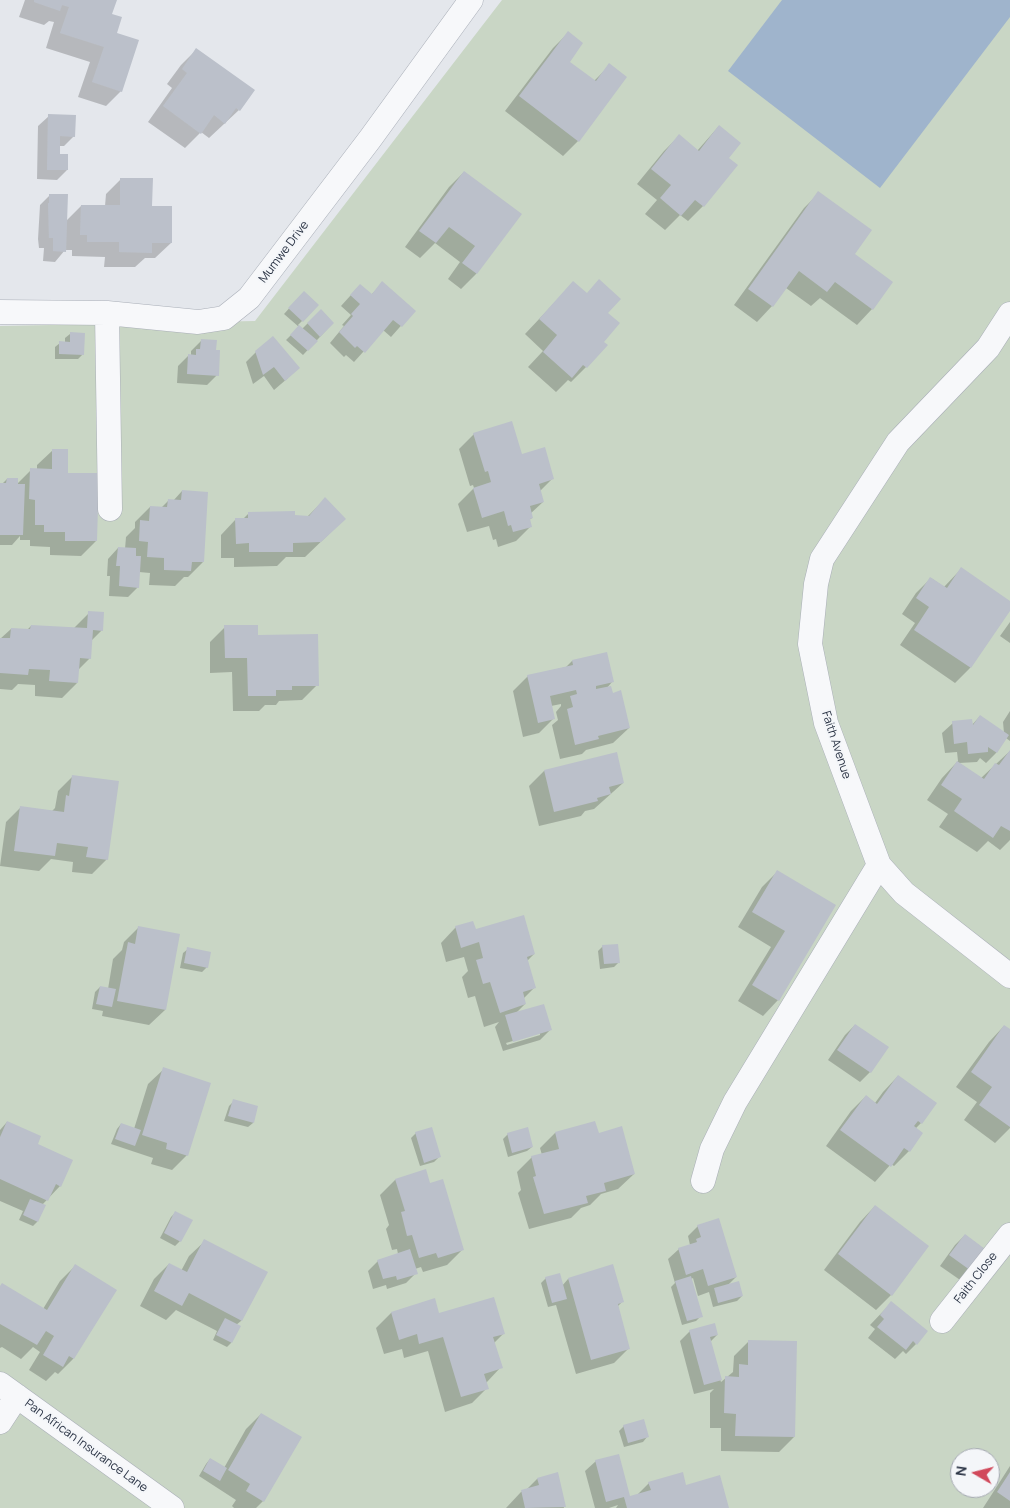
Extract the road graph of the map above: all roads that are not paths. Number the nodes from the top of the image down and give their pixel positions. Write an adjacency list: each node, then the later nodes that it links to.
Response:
1 (471, 0): 3 (street, Mumwe Drive)
2 (0, 312): 3 (street, Mumwe Drive)
3 (107, 314): 5 (street)
4 (1010, 314): 6 (street, Faith Avenue)
5 (110, 510)
6 (879, 865): 7 (street, Faith Avenue); 8 (street)
7 (1010, 976)
8 (703, 1181)
9 (1010, 1235): 10 (street, Faith Close)
10 (942, 1321)
11 (8, 1390): 12 (street); 13 (street, Pan African Insurance Lane)
12 (0, 1422)
13 (164, 1506)

